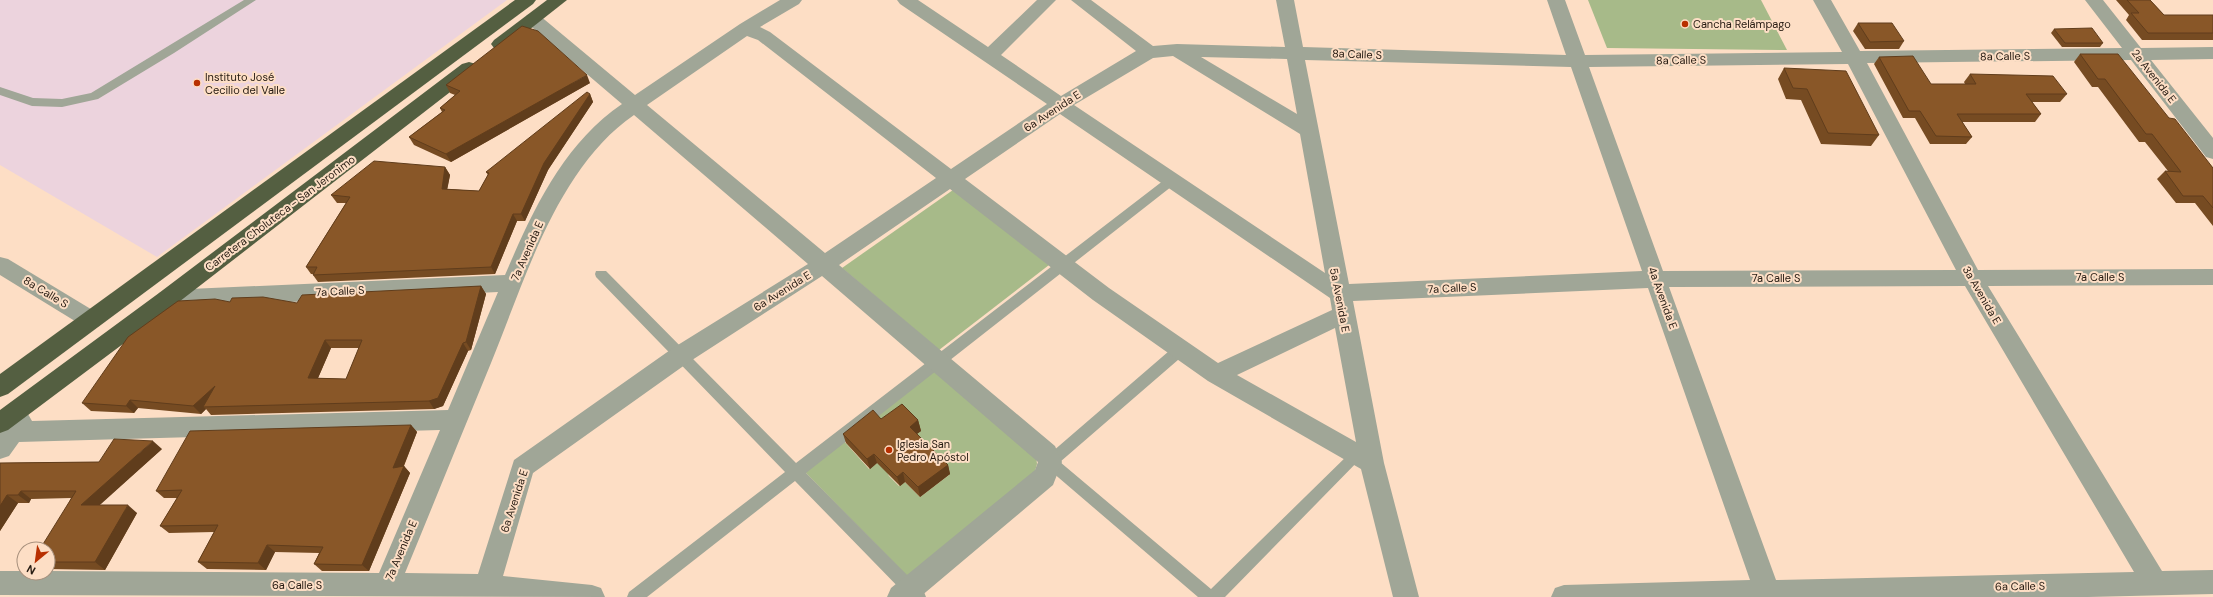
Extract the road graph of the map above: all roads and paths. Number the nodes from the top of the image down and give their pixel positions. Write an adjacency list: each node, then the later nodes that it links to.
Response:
1 (251, 0): 21 (lane)
2 (558, 0): 11 (highway, Carretera Choluteca - San Jeronimo)
3 (793, 0): 12 (street, 7a Avenida E)
4 (906, 0): 18 (street)
5 (1047, 0): 18 (street)
6 (1080, 0): 14 (street)
7 (1285, 0): 15 (street, 5a Avenida E)
8 (1556, 0): 20 (street, 4a Avenida E)
9 (1822, 0): 19 (street, 3a Avenida E)
10 (2094, 0): 17 (street, 2a Avenida E)
11 (530, 9): 23 (street); 37 (highway, Carretera Choluteca - San Jeronimo); 39 (highway, Carretera Choluteca - San Jeronimo)
12 (746, 28): 23 (street, 7a Avenida E); 26 (street)
13 (1177, 50): 14 (street, 8a Calle S); 15 (street, 8a Calle S); 24 (street)
14 (1149, 52): 22 (street, 6a Avenida E)
15 (1295, 52): 20 (street, 8a Calle S); 24 (street, 5a Avenida E)
16 (2213, 53): 17 (street, 8a Calle S)
17 (2138, 54): 19 (street, 8a Calle S); 25 (street, 2a Avenida E)
18 (989, 56): 22 (street)
19 (1855, 58): 20 (street, 8a Calle S); 32 (street, 3a Avenida E)
20 (1579, 61): 34 (street, 4a Avenida E)
21 (0, 91)
22 (1061, 104): 26 (street, 6a Avenida E); 27 (street)
23 (636, 105): 28 (street); 35 (street, 7a Avenida E)
24 (1309, 130): 36 (street, 5a Avenida E)
25 (2213, 152)
26 (950, 179): 28 (street, 6a Avenida E); 30 (street)
27 (1172, 180): 30 (lane); 36 (street)
28 (824, 264): 41 (street, 6a Avenida E); 42 (street)
29 (0, 265): 39 (street, 8a Calle S)
30 (1063, 265): 40 (street); 42 (lane)
31 (602, 274): 41 (lane)
32 (1971, 277): 33 (street, 7a Calle S); 34 (street, 7a Calle S); 53 (street, 3a Avenida E)
33 (2213, 277)
34 (1656, 278): 36 (street, 7a Calle S); 57 (street, 4a Avenida E)
35 (513, 283): 37 (street, 7a Calle S); 46 (street, 7a Avenida E)
36 (1339, 293): 38 (street, 5a Avenida E)
37 (167, 298): 45 (highway, Carretera Choluteca - San Jeronimo)
38 (1343, 315): 43 (street); 48 (street, 5a Avenida E)
39 (92, 320): 44 (highway, Carretera Choluteca - San Jeronimo)
40 (1181, 349): 43 (street); 49 (lane)
41 (681, 355): 50 (lane); 55 (street, 6a Avenida E)
42 (939, 361): 49 (street); 50 (lane)
43 (1216, 374): 48 (street)
44 (0, 387)
45 (45, 389): 47 (street)
46 (455, 420): 47 (street); 54 (street, 7a Avenida E)
47 (4, 435)
48 (1365, 458): 61 (lane); 62 (street, 5a Avenida E)
49 (1050, 462): 56 (street); 60 (lane)
50 (796, 472): 56 (lane); 59 (lane)
51 (2213, 582): 53 (street, 6a Calle S)
52 (0, 583): 54 (street, 6a Calle S)
53 (2154, 583): 57 (street, 6a Calle S)
54 (384, 591): 55 (street, 6a Calle S)
55 (485, 592): 58 (street, 6a Calle S)
56 (909, 594)
57 (1768, 595): 63 (street, 6a Calle S)
58 (592, 597)
59 (635, 597)
60 (1209, 597)
61 (1214, 597)
62 (1406, 597)
63 (1564, 597)

